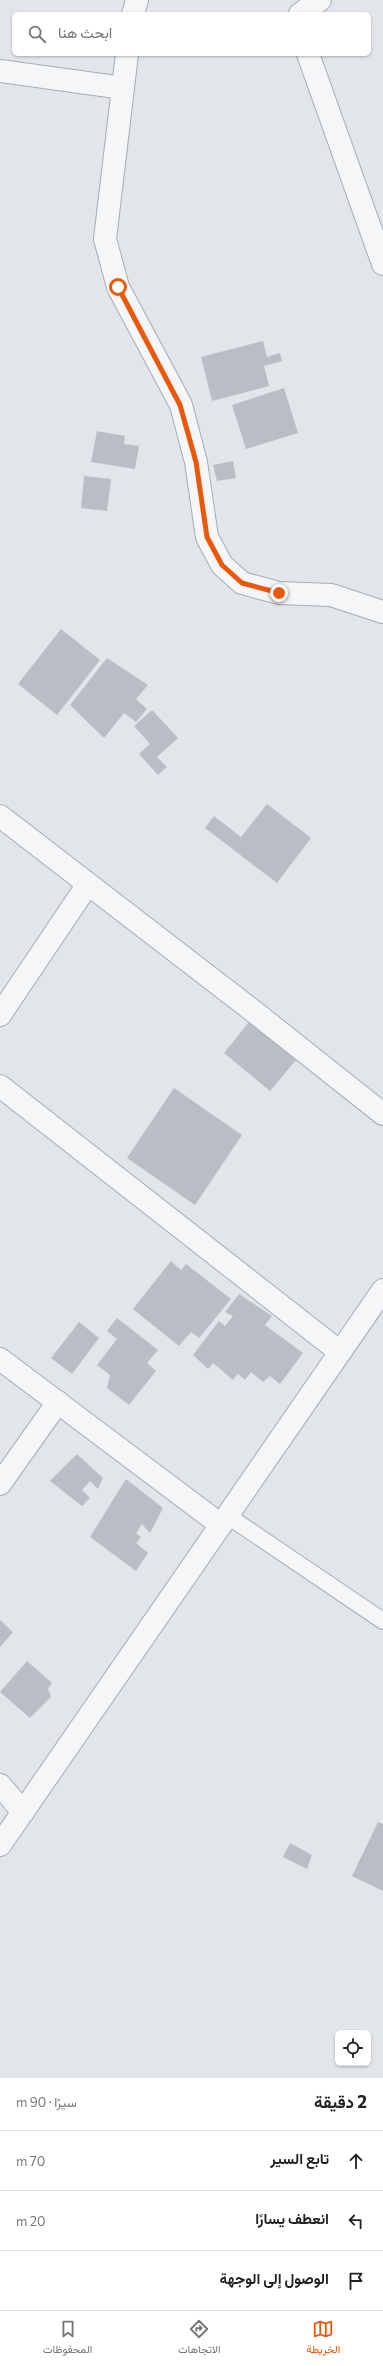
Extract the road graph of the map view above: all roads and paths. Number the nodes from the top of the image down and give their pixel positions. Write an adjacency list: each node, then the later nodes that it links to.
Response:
1 (137, 0): 4 (street)
2 (289, 0): 5 (street)
3 (320, 0): 6 (street)
4 (134, 12)
5 (293, 12)
6 (303, 12)
7 (127, 56): 10 (street)
8 (309, 56): 11 (street)
9 (0, 71): 10 (street)
10 (123, 88): 12 (street)
11 (381, 251)
12 (383, 612)
13 (0, 816): 14 (street)
14 (88, 884): 15 (street); 17 (street)
15 (0, 1015)
16 (0, 1086): 19 (street)
17 (383, 1114)
18 (383, 1290): 19 (street)
19 (340, 1352): 23 (street)
20 (0, 1359): 21 (street)
21 (58, 1402): 22 (street); 23 (street)
22 (0, 1484)
23 (224, 1520): 24 (lane); 26 (street)
24 (383, 1620)
25 (0, 1785): 26 (street)
26 (23, 1812): 27 (street)
27 (0, 1845)

